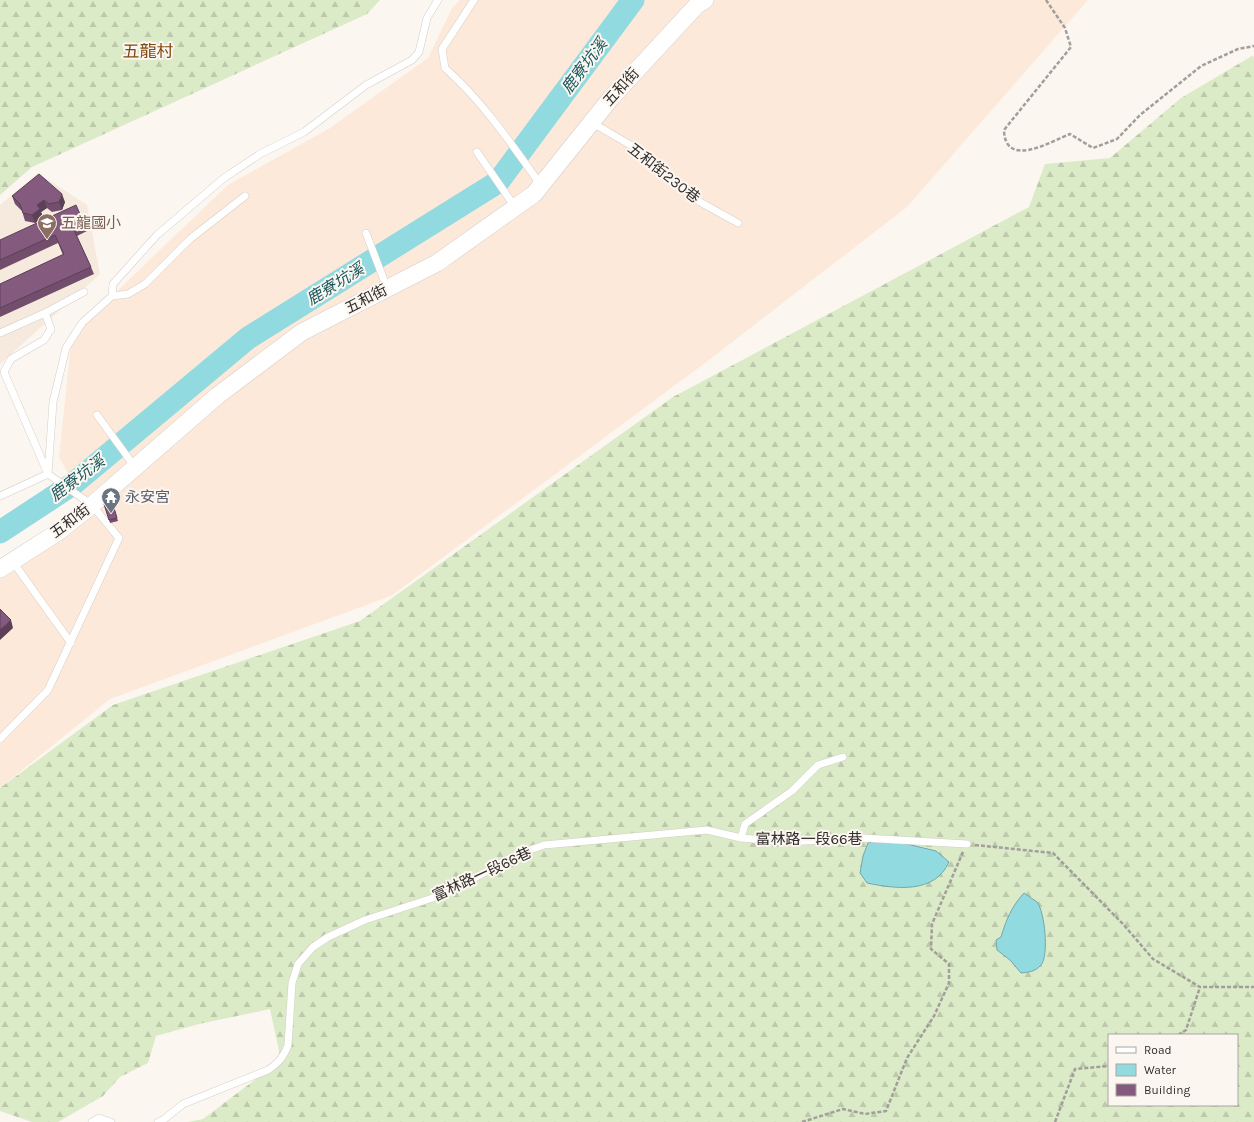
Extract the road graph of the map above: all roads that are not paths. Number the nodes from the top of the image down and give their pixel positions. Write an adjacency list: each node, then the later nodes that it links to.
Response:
1 (438, 0): 13 (lane)
2 (474, 0): 6 (lane)
3 (705, 0): 4 (street, 五和街)
4 (591, 122): 8 (street, 五和街); 9 (lane, 五和街230巷)
5 (477, 152): 8 (lane)
6 (540, 184)
7 (245, 196): 13 (lane)
8 (515, 207): 11 (street, 五和街)
9 (738, 223)
10 (366, 233): 11 (lane)
11 (387, 288): 17 (street, 五和街)
12 (84, 292): 14 (lane)
13 (112, 296): 18 (lane)
14 (45, 313): 15 (lane); 18 (lane)
15 (0, 333)
16 (97, 415): 17 (lane)
17 (135, 467): 20 (street, 五和街)
18 (48, 474): 19 (lane); 20 (lane)
19 (0, 496)
20 (92, 505): 21 (street, 五和街); 22 (lane)
21 (6, 565): 22 (lane)
22 (71, 643): 23 (lane)
23 (0, 739)
24 (843, 757): 25 (lane)
25 (741, 838): 26 (lane, 富林路一段66巷); 29 (lane, 富林路一段66巷)
26 (967, 844)
27 (92, 1122): 28 (lane)
28 (111, 1122)
29 (158, 1122)

